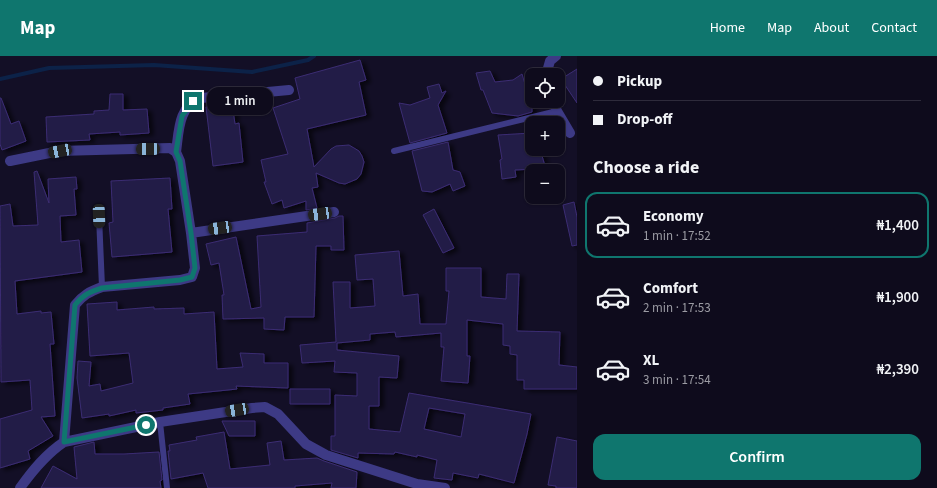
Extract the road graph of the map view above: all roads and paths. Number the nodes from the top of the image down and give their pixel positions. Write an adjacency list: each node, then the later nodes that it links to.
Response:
1 (556, 56): 2 (street)
2 (548, 68)
3 (289, 90): 8 (street)
4 (556, 108): 5 (street)
5 (557, 111): 6 (street); 7 (lane)
6 (570, 133)
7 (394, 151)
8 (176, 152): 9 (street); 12 (street)
9 (10, 161)
10 (334, 212): 12 (street)
11 (99, 216): 13 (lane)
12 (191, 233): 13 (street)
13 (102, 288): 15 (street)
14 (160, 422): 15 (street); 17 (lane); 18 (street)
15 (64, 442): 16 (street)
16 (20, 488)
17 (167, 488)
18 (445, 488)

